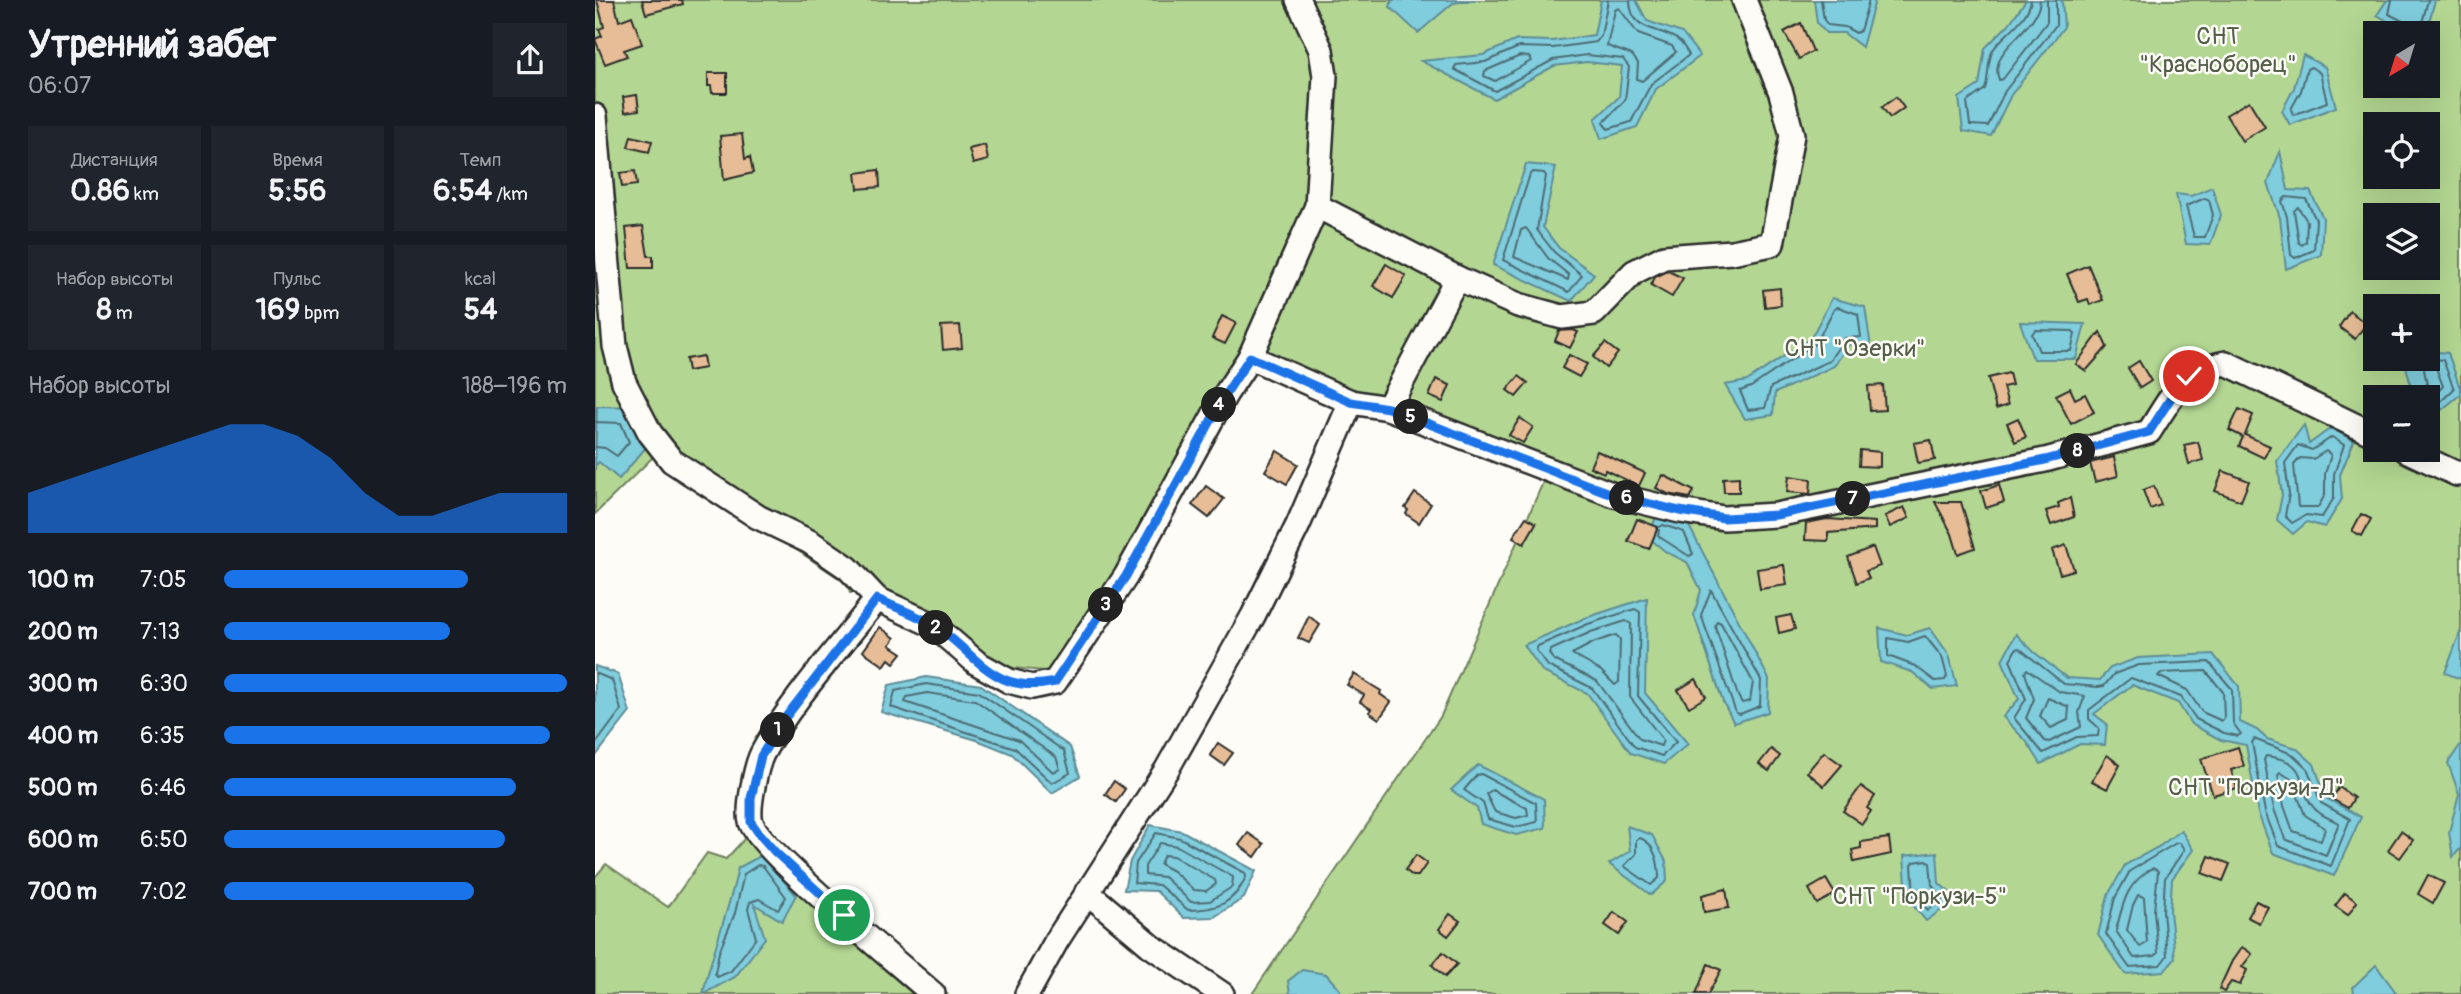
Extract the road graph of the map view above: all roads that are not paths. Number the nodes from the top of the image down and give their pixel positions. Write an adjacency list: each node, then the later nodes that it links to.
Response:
1 (1298, 0): 4 (street)
2 (1744, 0): 5 (street)
3 (595, 116): 12 (street)
4 (1317, 206): 5 (street); 6 (street)
5 (1457, 278): 8 (street)
6 (1250, 357): 7 (street); 12 (street)
7 (1351, 402): 8 (street); 13 (street)
8 (1388, 408): 9 (street)
9 (2363, 429)
10 (2432, 462): 11 (street)
11 (2461, 473)
12 (877, 599): 14 (street)
13 (1087, 892): 15 (street); 16 (street)
14 (933, 994)
15 (1027, 994)
16 (1222, 994)

